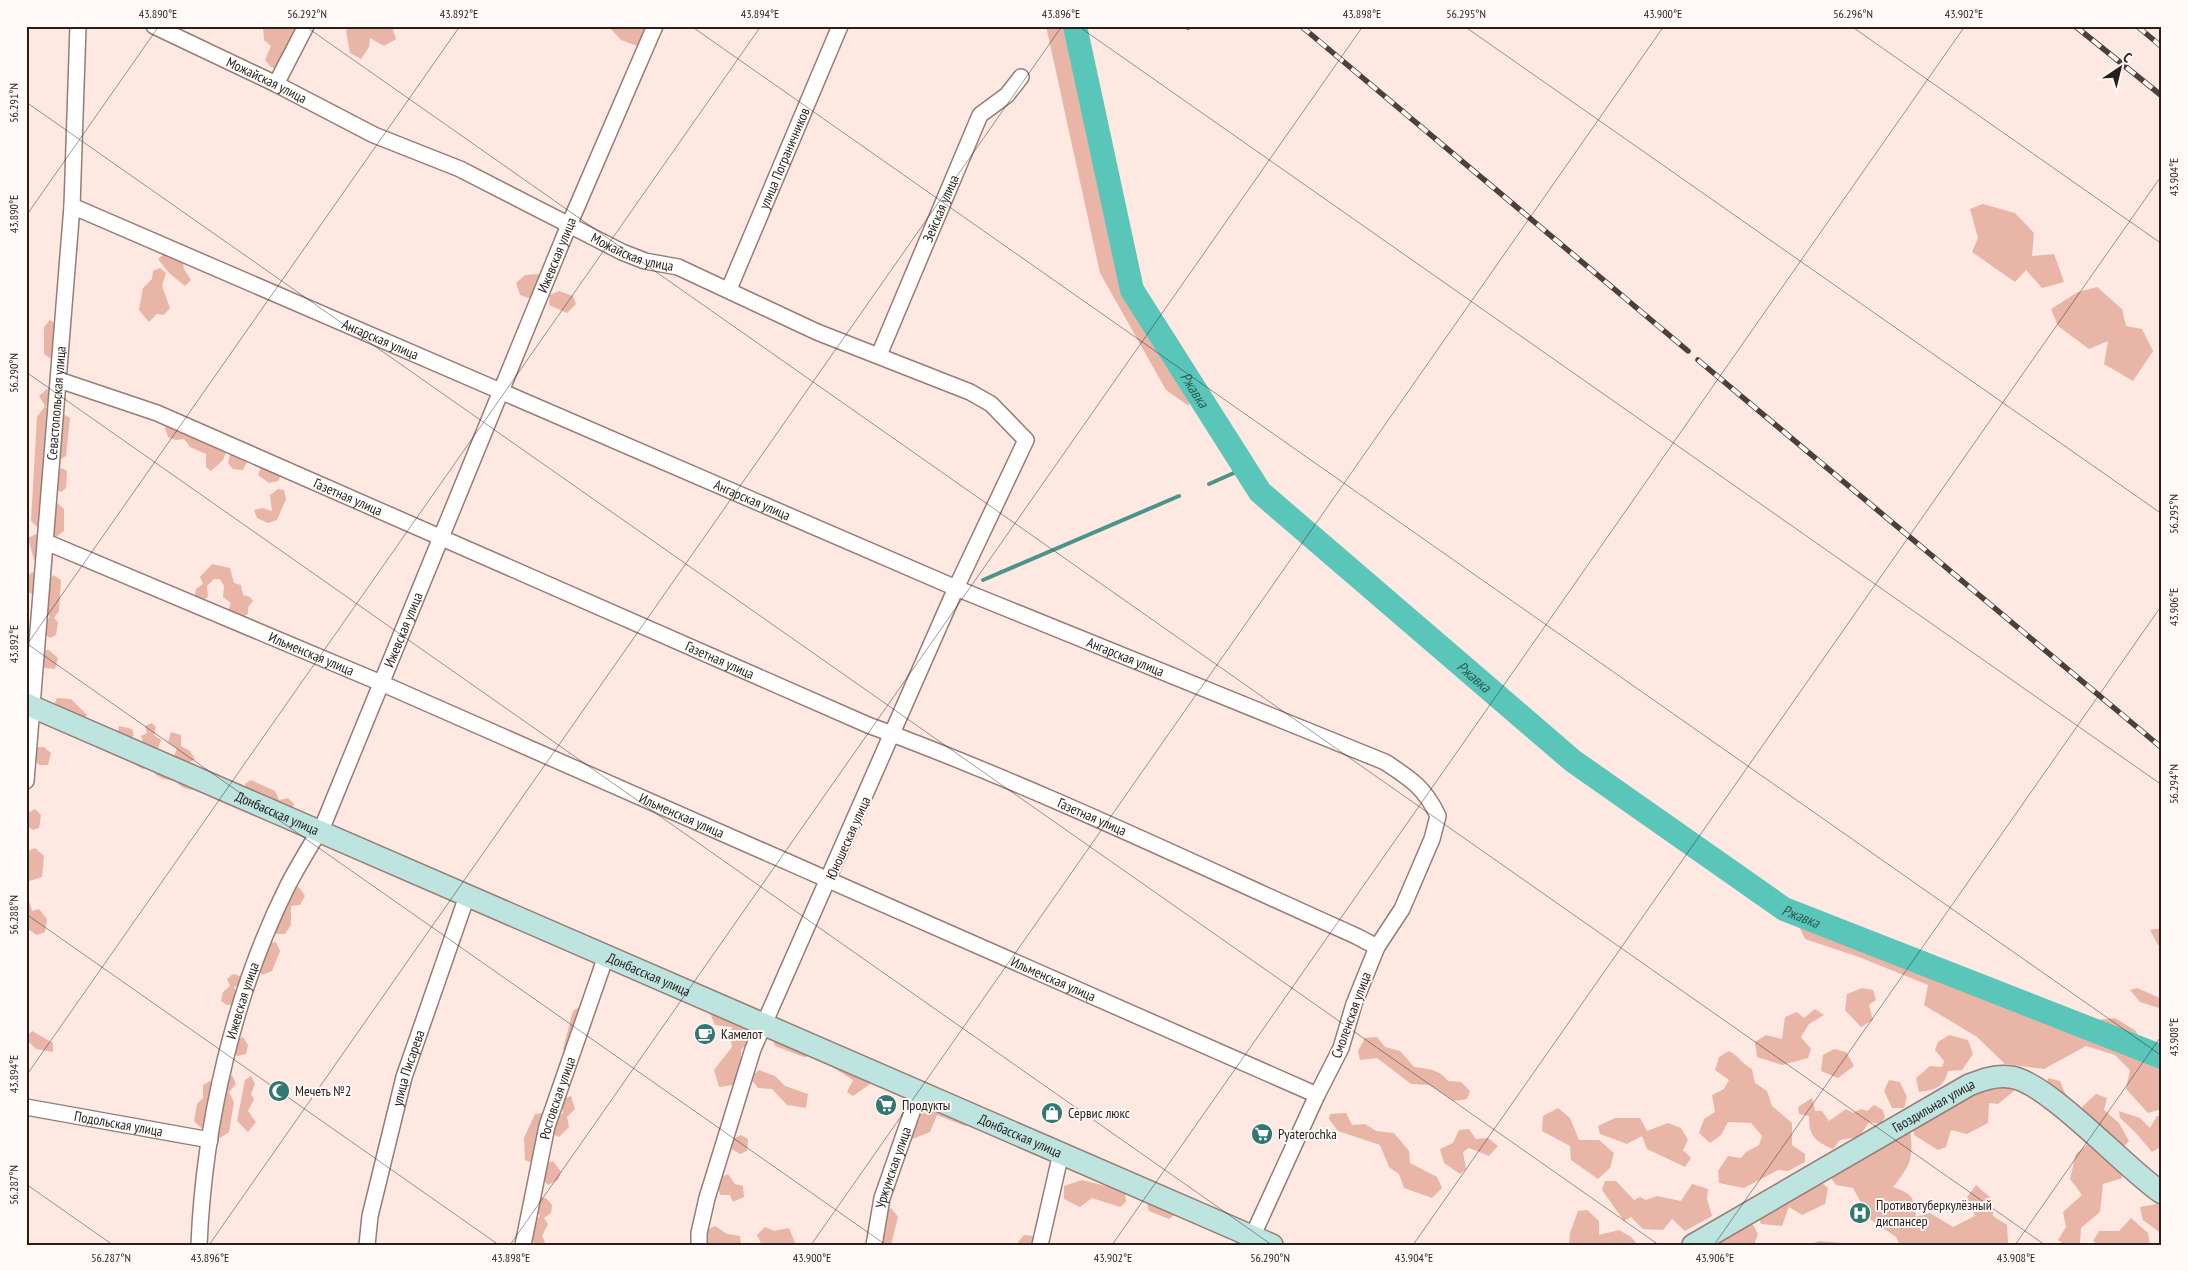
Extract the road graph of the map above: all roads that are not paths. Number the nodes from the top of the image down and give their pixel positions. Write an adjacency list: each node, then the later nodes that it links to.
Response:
1 (78, 26): 8 (street, Севастопольская улица)
2 (154, 26): 7 (street, Можайская улица)
3 (306, 26): 7 (street)
4 (654, 26): 9 (street, Ижевская улица)
5 (840, 26): 10 (street, улица Пограничников)
6 (1021, 77): 11 (street, Зейская улица)
7 (276, 84): 9 (street, Можайская улица)
8 (72, 206): 12 (street, Севастопольская улица); 13 (street, Ангарская улица)
9 (569, 225): 10 (street, Можайская улица); 13 (street, Ижевская улица)
10 (729, 289): 11 (street, Можайская улица)
11 (880, 355): 14 (street, Можайская улица)
12 (58, 380): 15 (street, Газетная улица); 16 (street, Севастопольская улица)
13 (501, 391): 15 (street, Ижевская улица); 17 (street, Ангарская улица)
14 (1026, 440): 17 (street, Юношеская улица)
15 (442, 537): 18 (street, Ижевская улица); 20 (street, Газетная улица)
16 (46, 542): 18 (street, Ильменская улица); 19 (street, Севастопольская улица)
17 (956, 588): 20 (street, Юношеская улица); 22 (street, Ангарская улица)
18 (380, 683): 23 (street, Ижевская улица); 24 (street, Ильменская улица)
19 (29, 706): 21 (street, Севастопольская улица); 23 (street, Донбасская улица)
20 (894, 734): 24 (street, Юношеская улица); 26 (street, Газетная улица)
21 (26, 782)
22 (1428, 795): 26 (street, Смоленская улица)
23 (319, 832): 25 (street, Донбасская улица); 32 (street, Ижевская улица)
24 (830, 879): 28 (street, Юношеская улица); 30 (street, Ильменская улица)
25 (467, 896): 27 (street, Донбасская улица); 37 (street, улица Писарева)
26 (1377, 947): 30 (street, Смоленская улица)
27 (606, 956): 28 (street, Донбасская улица); 38 (street, Ростовская улица)
28 (766, 1024): 29 (street, Донбасская улица); 39 (street, Юношеская улица)
29 (919, 1092): 33 (street, Донбасская улица); 40 (street, Уржумская улица)
30 (1317, 1095): 35 (street, Смоленская улица)
31 (26, 1107): 32 (street, Подольская улица)
32 (210, 1140): 36 (street, Ижевская улица)
33 (1061, 1154): 35 (street, Донбасская улица); 41 (street)
34 (2162, 1194): 43 (street, Гвоздильная улица)
35 (1253, 1235): 42 (street, Донбасская улица)
36 (199, 1245)
37 (367, 1245)
38 (523, 1245)
39 (699, 1245)
40 (874, 1245)
41 (1040, 1245)
42 (1272, 1245)
43 (1693, 1245)

